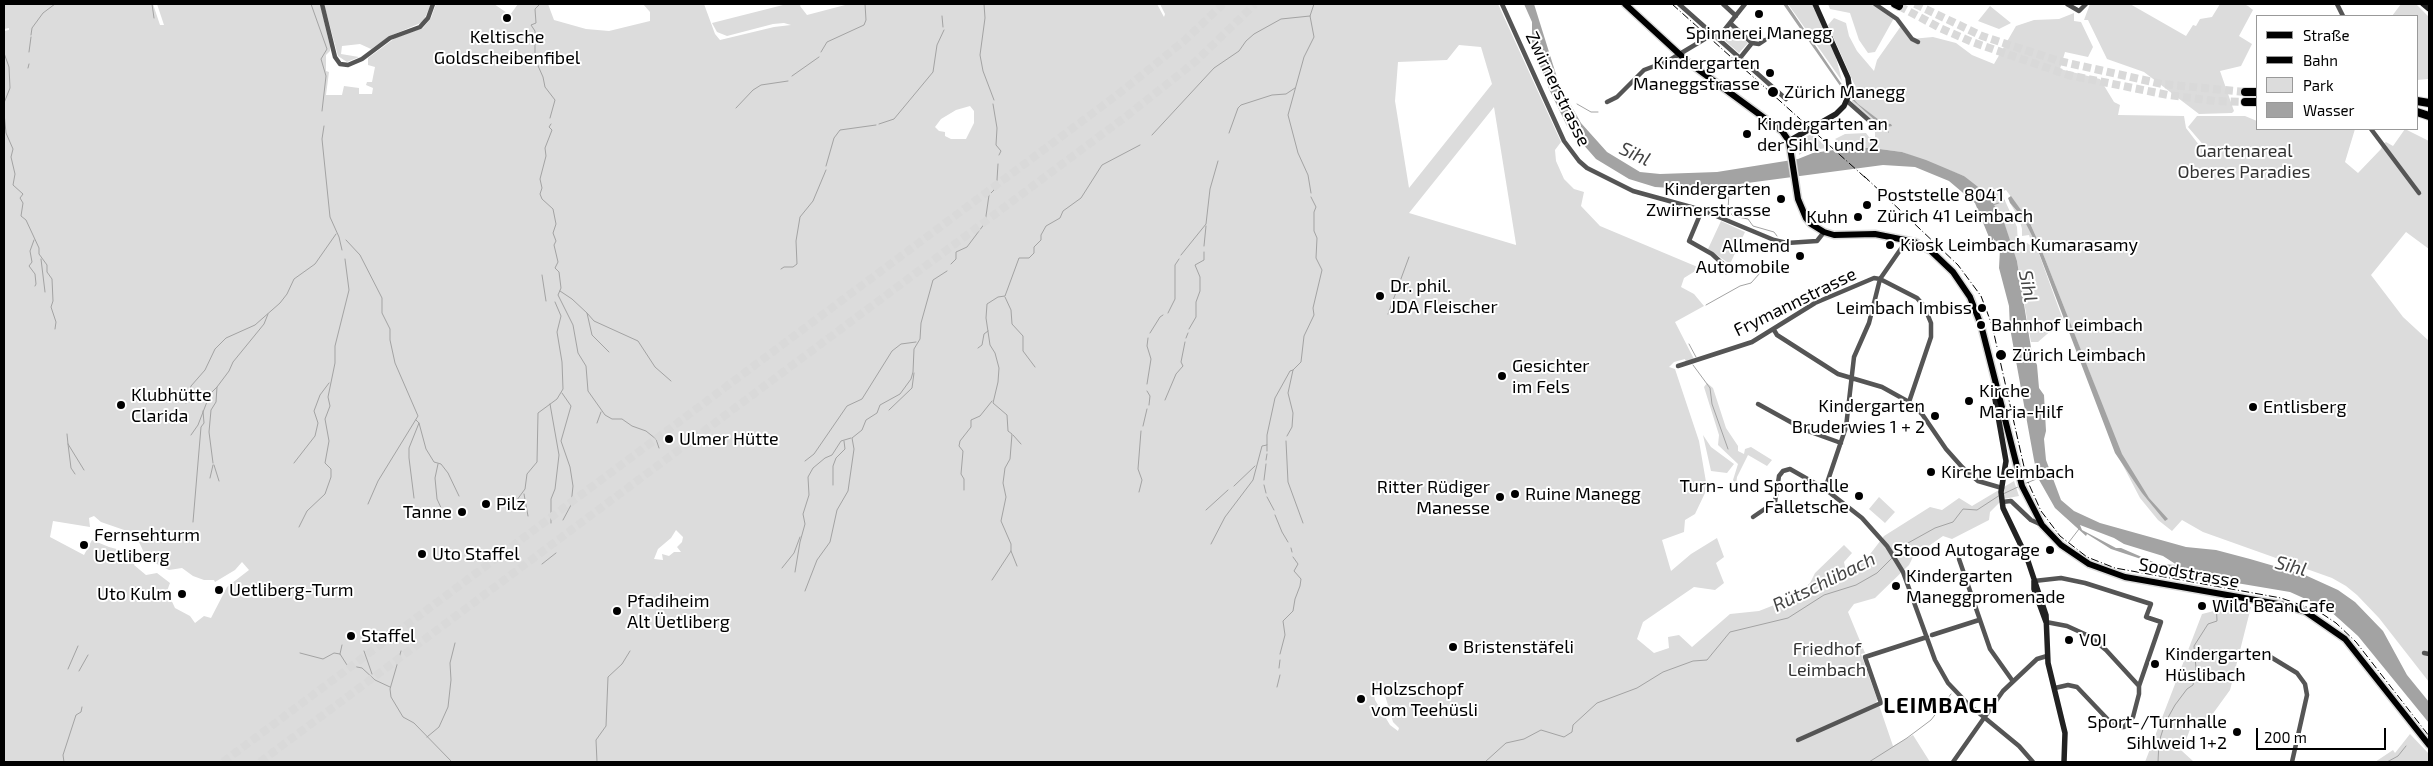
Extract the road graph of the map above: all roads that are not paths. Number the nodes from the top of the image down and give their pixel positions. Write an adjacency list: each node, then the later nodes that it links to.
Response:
1 (322, 4): 2 (street)
2 (433, 4)
3 (1502, 4): 34 (street, Zwirnerstrasse)
4 (1625, 4): 21 (main road)
5 (1679, 4): 16 (street)
6 (1722, 4): 14 (street)
7 (1745, 4): 14 (street)
8 (1815, 4): 25 (street)
9 (1875, 4): 19 (street)
10 (2067, 4): 11 (street)
11 (2086, 4)
12 (2424, 4): 13 (street)
13 (2429, 9)
14 (1736, 16): 15 (street)
15 (1730, 24): 17 (street); 20 (street)
16 (1712, 34): 17 (street); 21 (street)
17 (1718, 38): 22 (street)
18 (1765, 40): 20 (street)
19 (1918, 42)
20 (1752, 43): 22 (street)
21 (1679, 54): 27 (street); 32 (main road)
22 (1740, 58): 26 (street)
23 (2245, 92): 24 (highway)
24 (2256, 92)
25 (1848, 97): 30 (street); 32 (street)
26 (1786, 99)
27 (1606, 102)
28 (2245, 102): 29 (highway)
29 (2256, 102)
30 (1873, 124)
31 (2372, 130): 33 (street)
32 (1789, 141): 35 (main road)
33 (2419, 193)
34 (1702, 210): 35 (street, Zwirnerstrasse); 37 (street)
35 (1824, 232): 36 (main road, Soodstrasse)
36 (1907, 240): 38 (street, Frymannstrasse); 42 (main road, Soodstrasse)
37 (1726, 272)
38 (1880, 279): 39 (street, Frymannstrasse); 41 (street); 43 (street)
39 (1774, 330): 40 (street, Frymannstrasse); 41 (street)
40 (1678, 366)
41 (1850, 378): 43 (street); 45 (street)
42 (1998, 389): 47 (street); 49 (main road, Soodstrasse)
43 (1910, 402): 47 (street)
44 (1758, 404): 45 (street)
45 (1841, 442): 46 (street)
46 (1825, 489): 48 (street); 55 (street)
47 (2001, 495): 49 (street); 51 (street)
48 (1753, 517)
49 (2042, 525): 63 (main road, Soodstrasse)
50 (1959, 559): 52 (street)
51 (2034, 581): 53 (street); 59 (street)
52 (1979, 620): 54 (street); 58 (street)
53 (2046, 622): 56 (street); 59 (street)
54 (1932, 635)
55 (1927, 637): 61 (street); 62 (street)
56 (2047, 656): 58 (street); 60 (street)
57 (2270, 656): 67 (street)
58 (2012, 680): 61 (street)
59 (2139, 686): 60 (street)
60 (2054, 688): 66 (street)
61 (1984, 717): 64 (street); 65 (street)
62 (1798, 740)
63 (2429, 745)
64 (1953, 762)
65 (2033, 762)
66 (2064, 762)
67 (2292, 762)

